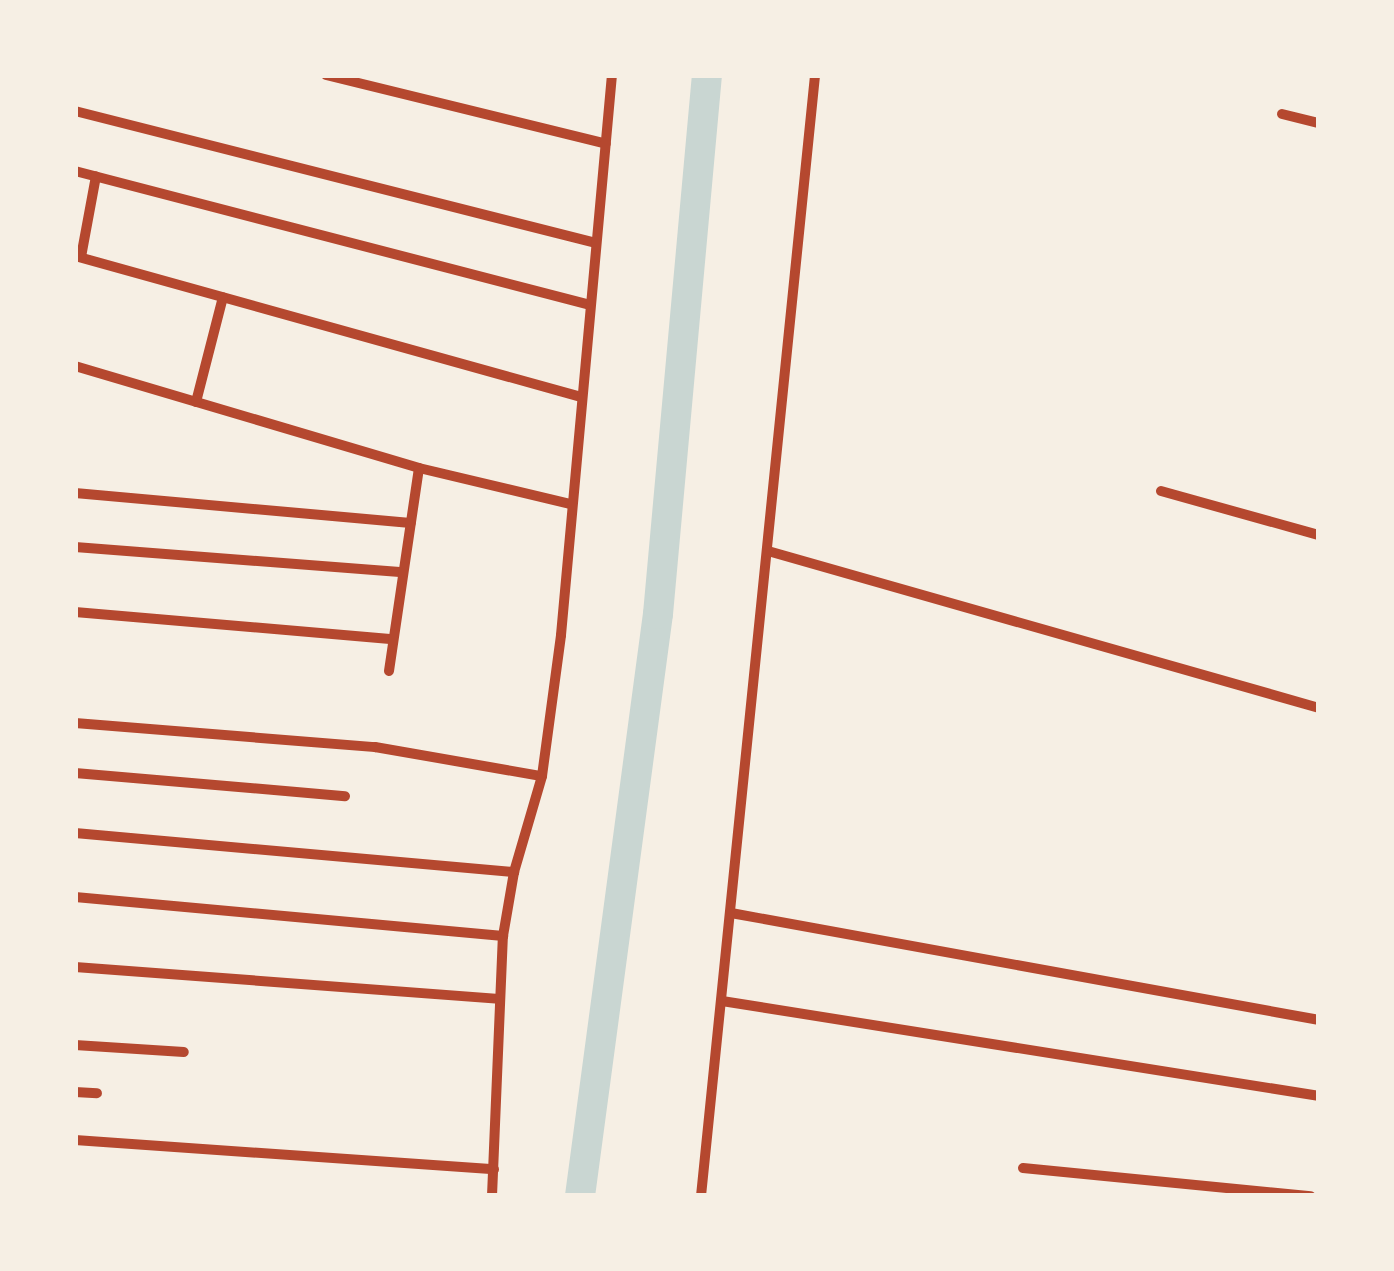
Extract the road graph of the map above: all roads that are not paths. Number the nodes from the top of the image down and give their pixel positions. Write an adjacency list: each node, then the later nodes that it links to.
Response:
1 (326, 75): 7 (street)
2 (612, 75): 7 (street)
3 (815, 75): 24 (street)
4 (75, 111): 10 (street)
5 (1282, 114): 6 (street)
6 (1319, 124)
7 (606, 144): 10 (street)
8 (75, 171): 9 (street)
9 (96, 176): 11 (street); 13 (street)
10 (596, 243): 13 (street)
11 (78, 256): 12 (street)
12 (223, 297): 15 (street); 16 (street)
13 (590, 305): 15 (street)
14 (75, 366): 16 (street)
15 (580, 397): 20 (street)
16 (196, 402): 17 (street)
17 (419, 468): 20 (street); 21 (street)
18 (1161, 490): 22 (street)
19 (75, 493): 21 (street)
20 (570, 504): 32 (street)
21 (411, 523): 25 (street)
22 (1319, 535)
23 (75, 547): 25 (street)
24 (768, 552): 29 (street); 37 (street)
25 (404, 572): 27 (street)
26 (75, 612): 27 (street)
27 (393, 639): 28 (street)
28 (389, 671)
29 (1319, 708)
30 (75, 723): 32 (street)
31 (75, 772): 33 (street)
32 (542, 776): 35 (street)
33 (344, 796)
34 (75, 833): 35 (street)
35 (514, 872): 38 (street)
36 (75, 897): 38 (street)
37 (731, 914): 41 (street); 42 (street)
38 (503, 936): 40 (street)
39 (75, 967): 40 (street)
40 (499, 999): 50 (street)
41 (722, 1000): 47 (street); 52 (street)
42 (1319, 1020)
43 (75, 1045): 44 (street)
44 (184, 1052)
45 (75, 1092): 46 (street)
46 (97, 1093)
47 (1319, 1096)
48 (75, 1140): 50 (street)
49 (1023, 1168): 53 (street)
50 (494, 1169): 51 (street)
51 (492, 1196)
52 (701, 1196)
53 (1312, 1196)

